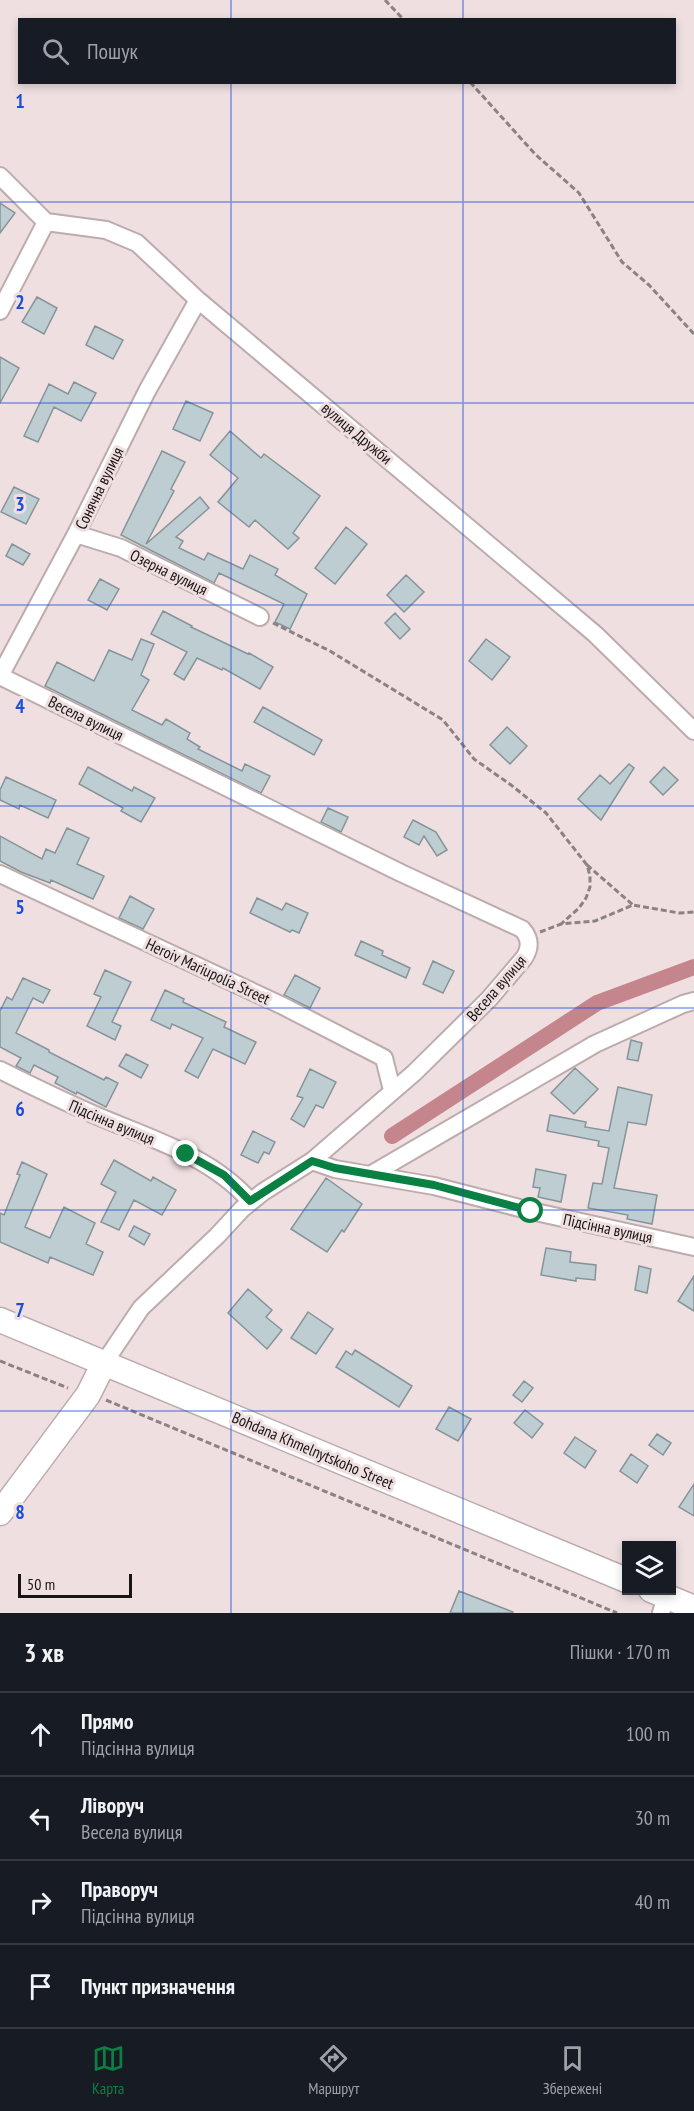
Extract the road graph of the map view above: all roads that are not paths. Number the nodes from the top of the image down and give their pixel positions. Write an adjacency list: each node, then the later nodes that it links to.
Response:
1 (0, 176): 2 (street)
2 (46, 222): 3 (street, вулиця Дружби); 4 (street)
3 (198, 300): 5 (street, Сонячна вулиця); 8 (street, вулиця Дружби)
4 (0, 311)
5 (76, 534): 6 (street, Озерна вулиця); 7 (street, Сонячна вулиця)
6 (260, 617)
7 (0, 676): 12 (street, Весела вулиця)
8 (694, 731)
9 (0, 874): 12 (street, Heroiv Mariupolia Street)
10 (694, 1001): 14 (street)
11 (0, 1070): 15 (street, Підсінна вулиця)
12 (392, 1090): 13 (street, Весела вулиця)
13 (312, 1161): 14 (street, Підсінна вулиця); 15 (street, Весела вулиця)
14 (372, 1174): 16 (street, Підсінна вулиця)
15 (250, 1201): 18 (street, Весела вулиця)
16 (694, 1247)
17 (0, 1320): 18 (main road, Bohdana Khmelnytskoho Street)
18 (104, 1363): 19 (main road); 20 (main road, Bohdana Khmelnytskoho Street)
19 (0, 1513)
20 (622, 1578)
21 (659, 1600): 22 (main road)
22 (694, 1608)

